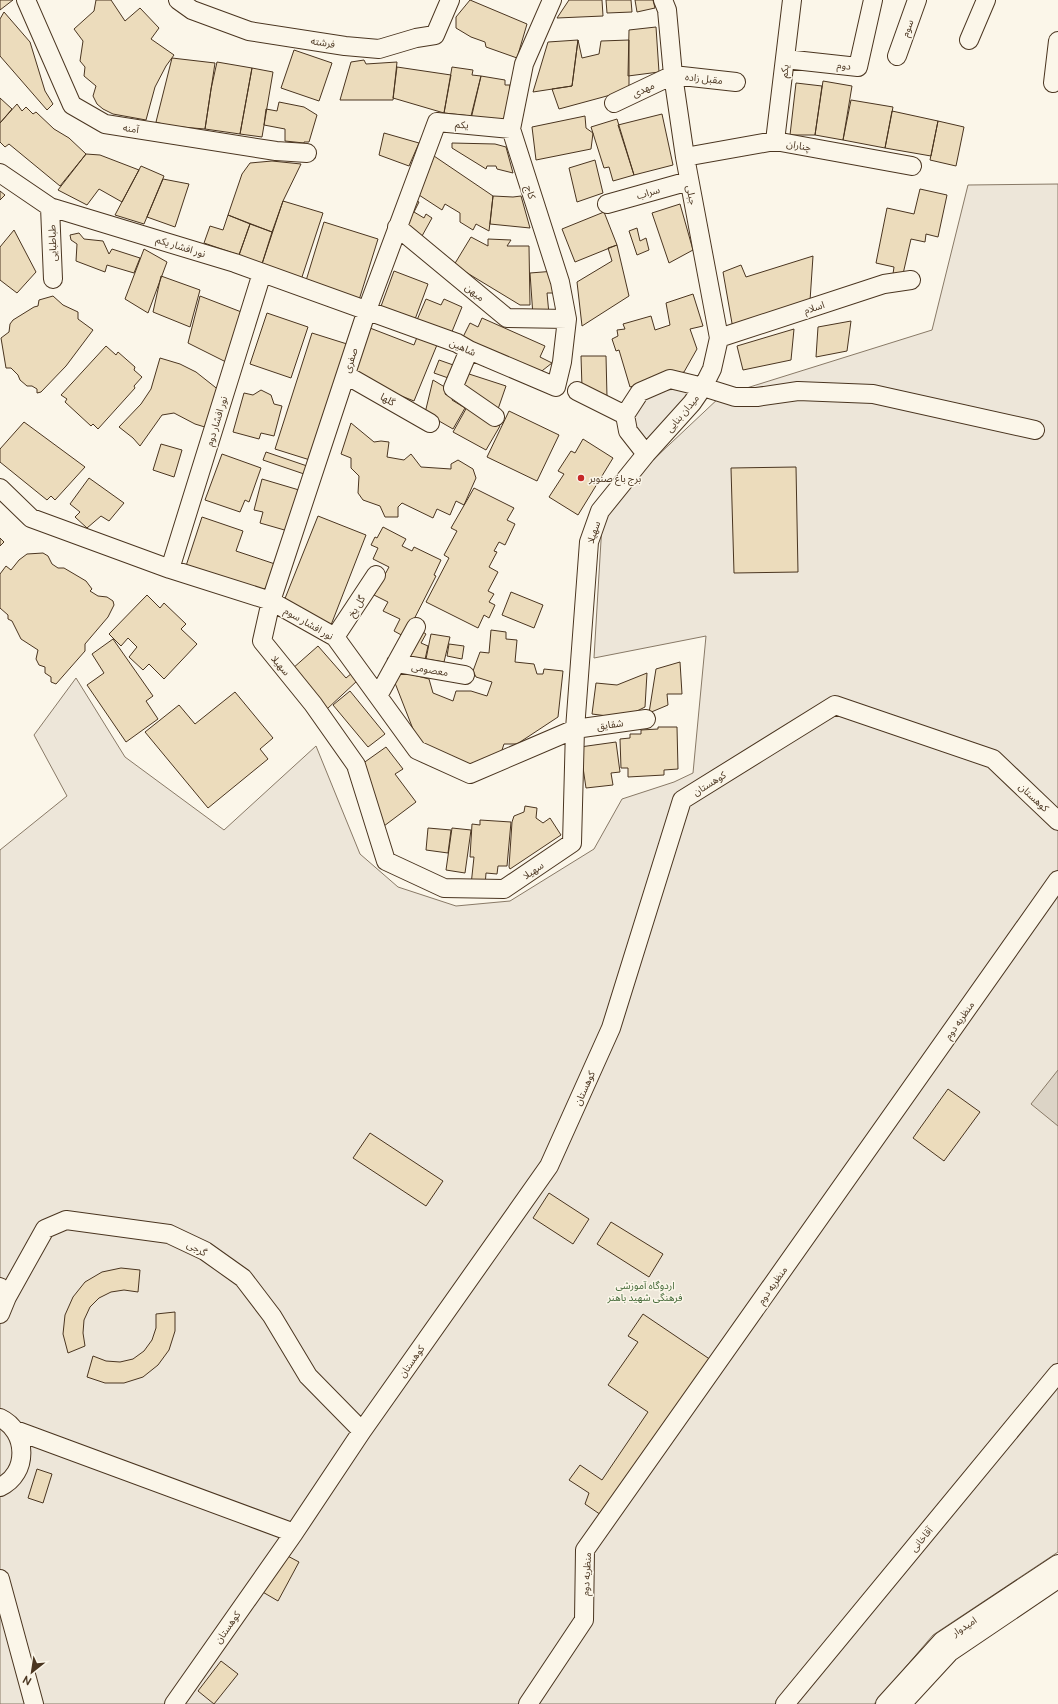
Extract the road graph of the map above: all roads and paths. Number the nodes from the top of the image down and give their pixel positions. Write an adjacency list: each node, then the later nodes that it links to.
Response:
1 (26, 0): 21 (street, آمنه)
2 (178, 0): 3 (street, فرشته)
3 (450, 0)
4 (552, 0): 19 (street, کاج)
5 (663, 0): 14 (street, جبلی)
6 (792, 0): 13 (street, یکم)
7 (873, 0): 13 (street, دوم)
8 (917, 0): 12 (street, سوم)
9 (986, 0): 10 (street)
10 (969, 40)
11 (1058, 41): 16 (street)
12 (897, 56)
13 (785, 59): 20 (street, یکم)
14 (673, 75): 15 (street, مقبل زاده); 17 (street, مهدی); 22 (street, جبلی)
15 (736, 82)
16 (1054, 83)
17 (614, 102)
18 (437, 122): 19 (street, یکم); 28 (street, صفری)
19 (511, 129): 33 (street, کاج)
20 (775, 141): 22 (street, چناران); 23 (street, چناران)
21 (308, 153)
22 (685, 157): 25 (street, جبلی)
23 (912, 166)
24 (0, 173): 27 (street, نور افشار یکم)
25 (689, 181): 26 (street, سراب); 34 (street, جبلی)
26 (607, 204)
27 (50, 207): 29 (street, نور افشار یکم); 30 (street, طباطبایی)
28 (397, 227): 32 (street, صفری); 33 (street, میهن)
29 (262, 273): 32 (street, نور افشار یکم); 46 (street, نور افشار دوم)
30 (53, 279)
31 (911, 280): 34 (street, اسلام)
32 (367, 310): 35 (street, شاهین); 36 (street, صفری)
33 (567, 319): 37 (street, کاج)
34 (719, 338): 38 (street, جبلی)
35 (469, 350): 37 (street, شاهین); 41 (street)
36 (346, 375): 42 (street, گلها); 48 (street, صفری)
37 (556, 387)
38 (704, 387): 40 (street, میدان بنایی); 43 (street); 44 (street, میدان بنایی)
39 (577, 391): 40 (street)
40 (625, 414): 44 (street)
41 (495, 417)
42 (430, 423)
43 (1035, 430)
44 (646, 454): 55 (street, سهیلا)
45 (0, 488): 46 (street, نور افشار سوم)
46 (170, 569): 48 (street, نور افشار سوم)
47 (376, 575): 50 (street, گل یخ)
48 (271, 601): 50 (street, نور افشار سوم); 55 (street, سهیلا)
49 (416, 627): 51 (street, معصومی)
50 (335, 637): 53 (street, نور افشار سوم)
51 (396, 664): 52 (street, معصومی); 53 (street, معصومی)
52 (465, 675)
53 (378, 696): 55 (street, نور افشار سوم)
54 (646, 719): 55 (street, شقایق)
55 (575, 729)
56 (1058, 820): 63 (street, کوهستان)
57 (1058, 880): 73 (street, منظریه دوم)
58 (3, 1292): 59 (street, گرجی); 63 (street, گرجی)
59 (0, 1314)
60 (1058, 1373): 74 (street, آقاخانی)
61 (0, 1418): 62 (street)
62 (15, 1430): 64 (street); 65 (street)
63 (362, 1431): 65 (street, کوهستان)
64 (0, 1488)
65 (294, 1533): 72 (street, کوهستان)
66 (1058, 1564): 69 (street, امیدوار)
67 (0, 1578): 71 (street)
68 (1058, 1580): 69 (street, امیدوار)
69 (1026, 1593): 70 (street, امیدوار)
70 (918, 1675): 75 (street, امیدوار); 76 (street, امیدوار)
71 (34, 1704)
72 (174, 1704)
73 (528, 1704)
74 (785, 1704)
75 (885, 1704)
76 (902, 1704)

